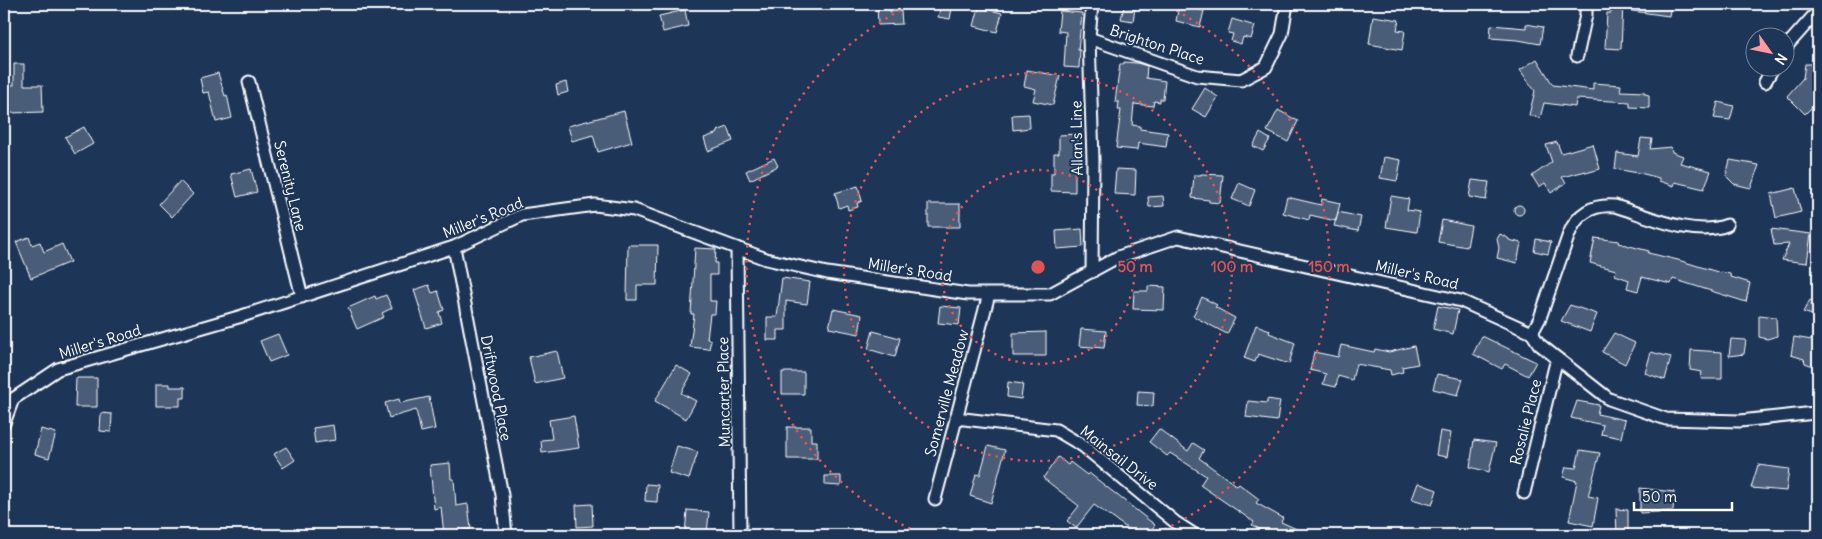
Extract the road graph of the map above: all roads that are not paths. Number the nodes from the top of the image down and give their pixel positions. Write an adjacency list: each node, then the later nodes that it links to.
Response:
1 (1092, 4): 5 (street, Allan's Line)
2 (1287, 4): 5 (street, Brighton Place)
3 (1586, 4): 7 (street)
4 (1818, 8): 6 (street)
5 (1089, 38): 14 (street, Allan's Line)
6 (1794, 38)
7 (1577, 56)
8 (1767, 78): 10 (street)
9 (249, 82): 16 (street, Serenity Lane)
10 (1765, 82)
11 (1727, 225): 17 (street)
12 (454, 247): 13 (street, Miller's Road); 16 (street, Miller's Road); 24 (street, Driftwood Place)
13 (737, 248): 15 (street, Miller's Road); 25 (street, Muncarter Place)
14 (1092, 272): 15 (street, Miller's Road); 17 (street, Miller's Road)
15 (989, 294): 20 (street, Somerville Meadow)
16 (302, 297): 21 (street, Miller's Road)
17 (1532, 333): 18 (street, Miller's Road)
18 (1557, 358): 19 (street, Miller's Road); 22 (street, Rosalie Place)
19 (1818, 415)
20 (956, 418): 23 (street, Somerville Meadow); 26 (street, Mainsail Drive)
21 (4, 423)
22 (1524, 493)
23 (935, 499)
24 (506, 535)
25 (740, 535)
26 (1195, 535)

